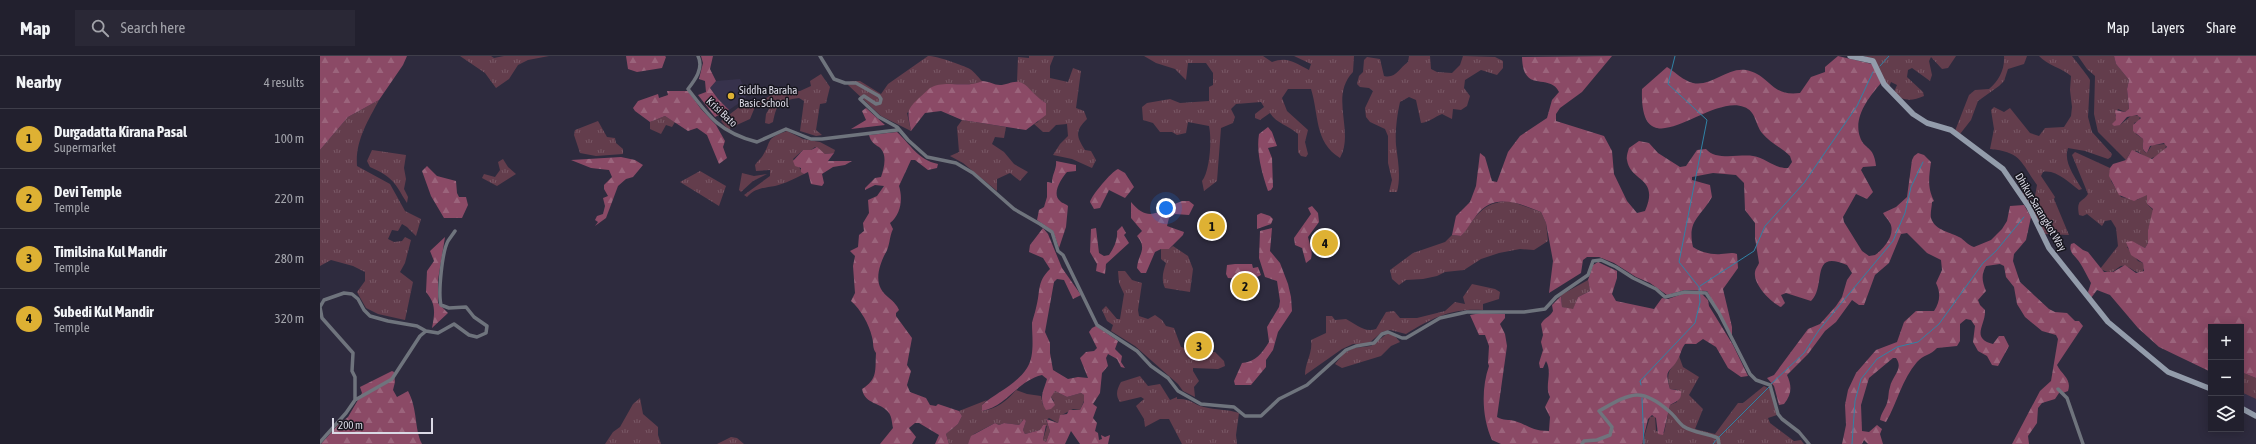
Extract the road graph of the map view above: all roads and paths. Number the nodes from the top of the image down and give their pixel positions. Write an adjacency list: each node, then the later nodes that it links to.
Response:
1 (698, 56): 4 (street, Krisi Bato)
2 (820, 56): 4 (street)
3 (1850, 56): 7 (street, Dhikur Sarangkot Way)
4 (898, 127): 15 (street)
5 (455, 231): 6 (street)
6 (426, 331): 9 (street); 9 (street)
7 (2208, 388)
8 (2058, 389): 16 (street)
9 (355, 400): 12 (street)
10 (2244, 410): 11 (street)
11 (2256, 416)
12 (320, 442)
13 (1582, 444): 14 (street)
14 (1719, 444)
15 (1809, 444)
16 (2083, 444)

